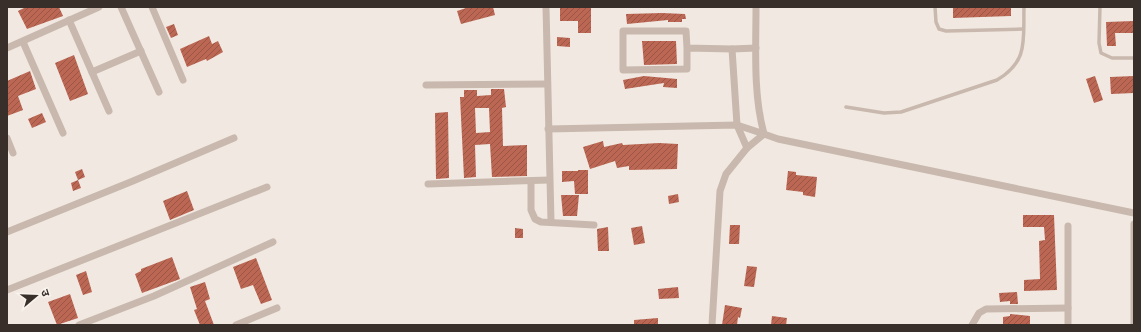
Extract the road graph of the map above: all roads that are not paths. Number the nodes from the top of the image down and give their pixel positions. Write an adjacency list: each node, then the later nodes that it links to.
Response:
1 (100, 7): 9 (street)
2 (121, 7): 16 (street)
3 (152, 7): 19 (street)
4 (546, 7): 20 (street)
5 (756, 7): 14 (street)
6 (936, 7): 10 (lane)
7 (1024, 7): 10 (lane)
8 (1100, 7): 17 (lane)
9 (69, 20): 11 (street); 18 (street)
10 (1023, 29): 23 (lane)
11 (22, 42): 12 (street); 27 (street)
12 (7, 48)
13 (687, 48): 13 (street); 15 (street)
14 (756, 48): 15 (street); 28 (street)
15 (732, 49): 25 (street)
16 (141, 51): 18 (street); 22 (street)
17 (1134, 58)
18 (92, 72): 24 (street)
19 (183, 80)
20 (547, 84): 21 (street); 26 (street)
21 (426, 85)
22 (159, 92)
23 (846, 107)
24 (109, 111)
25 (737, 125): 26 (street); 28 (street); 31 (street)
26 (548, 129): 33 (street)
27 (63, 133)
28 (764, 134): 31 (street); 37 (street)
29 (7, 138): 32 (street)
30 (234, 138): 42 (street)
31 (747, 148): 50 (street)
32 (13, 153)
33 (549, 180): 34 (street); 38 (street)
34 (531, 182): 35 (street); 38 (street)
35 (428, 184)
36 (267, 187): 44 (street)
37 (1134, 213)
38 (551, 222): 40 (street)
39 (1134, 224): 45 (street)
40 (594, 225)
41 (1068, 226): 47 (street)
42 (7, 232)
43 (273, 242): 48 (street)
44 (7, 290)
45 (1134, 306): 53 (street)
46 (277, 308): 49 (street)
47 (1068, 308): 51 (street); 52 (street)
48 (79, 325)
49 (236, 325)
50 (712, 325)
51 (972, 325)
52 (1068, 325)
53 (1134, 325)

